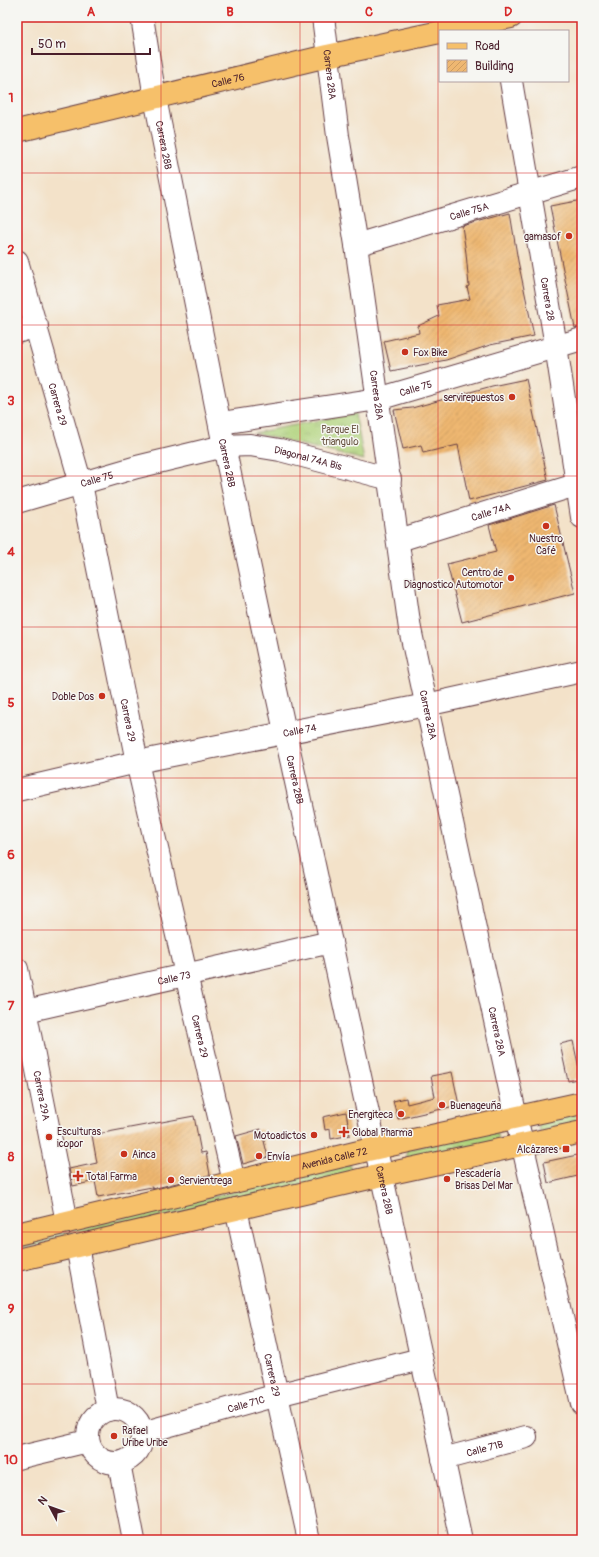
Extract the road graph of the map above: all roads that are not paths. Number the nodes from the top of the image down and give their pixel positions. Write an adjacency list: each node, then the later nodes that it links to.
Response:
1 (142, 17): 8 (street, Carrera 28B)
2 (322, 17): 6 (street, Carrera 28A)
3 (503, 21): 4 (main road)
4 (450, 30)
5 (439, 32): 6 (main road, Calle 76)
6 (327, 56): 8 (main road, Calle 76); 12 (street, Carrera 28A)
7 (511, 82): 11 (street, Carrera 28)
8 (154, 98): 9 (main road, Calle 76); 18 (street, Carrera 28B)
9 (17, 131)
10 (582, 177): 11 (street, Calle 75A)
11 (530, 194): 12 (street, Calle 75A); 16 (street, Carrera 28)
12 (356, 245): 17 (street, Carrera 28A)
13 (17, 261): 14 (street, Carrera 29)
14 (27, 329): 21 (street, Carrera 29)
15 (582, 339): 16 (street, Calle 75)
16 (556, 346): 17 (street, Calle 75); 22 (street, Carrera 28)
17 (378, 399): 18 (street, Calle 75); 20 (street, Carrera 28A)
18 (221, 423): 19 (street, Carrera 28B)
19 (224, 446): 20 (street, Diagonal 74A Bis); 21 (street, Calle 75); 28 (street, Carrera 28B)
20 (390, 478): 25 (street, Carrera 28A)
21 (82, 484): 23 (street, Calle 75); 29 (street, Carrera 29)
22 (579, 484): 24 (street, Carrera 28); 25 (street, Calle 74A)
23 (17, 502)
24 (582, 517)
25 (399, 540): 27 (street, Carrera 28A)
26 (582, 671): 27 (street, Calle 74)
27 (426, 705): 28 (street, Calle 74); 36 (street, Carrera 28A)
28 (285, 734): 29 (street, Calle 74); 31 (street, Carrera 28B)
29 (137, 762): 30 (street, Calle 74); 33 (street, Carrera 29)
30 (17, 790)
31 (331, 942): 33 (street, Calle 73); 39 (street, Carrera 28B)
32 (17, 969): 34 (street, Carrera 29A)
33 (186, 975): 34 (street, Calle 73); 41 (street, Carrera 29)
34 (21, 1012): 43 (street, Carrera 29A)
35 (582, 1103): 36 (main road, Avenida Calle 72)
36 (516, 1117): 38 (street, Carrera 28A); 39 (main road, Avenida Calle 72)
37 (582, 1132): 38 (main road)
38 (523, 1145): 40 (main road); 49 (street, Carrera 28A)
39 (376, 1148): 40 (street, Carrera 28B); 41 (main road, Avenida Calle 72)
40 (382, 1175): 42 (main road); 47 (street, Carrera 28B)
41 (234, 1182): 43 (main road, Avenida Calle 72)
42 (236, 1209): 45 (main road); 48 (street, Carrera 29)
43 (67, 1222): 44 (main road, Avenida Calle 72)
44 (17, 1234)
45 (77, 1246): 46 (main road); 50 (street)
46 (17, 1260)
47 (421, 1359): 48 (street, Calle 71C); 55 (street, Carrera 28B)
48 (276, 1395): 51 (street, Calle 71C); 58 (street, Carrera 29)
49 (582, 1404)
50 (108, 1410): 51 (street); 53 (street)
51 (142, 1433): 56 (street)
52 (526, 1437): 55 (street, Calle 71B)
53 (88, 1441): 54 (street); 56 (street)
54 (17, 1458)
55 (443, 1459): 59 (street, Carrera 28B)
56 (118, 1463): 57 (street)
57 (134, 1540)
58 (309, 1540)
59 (461, 1540)

